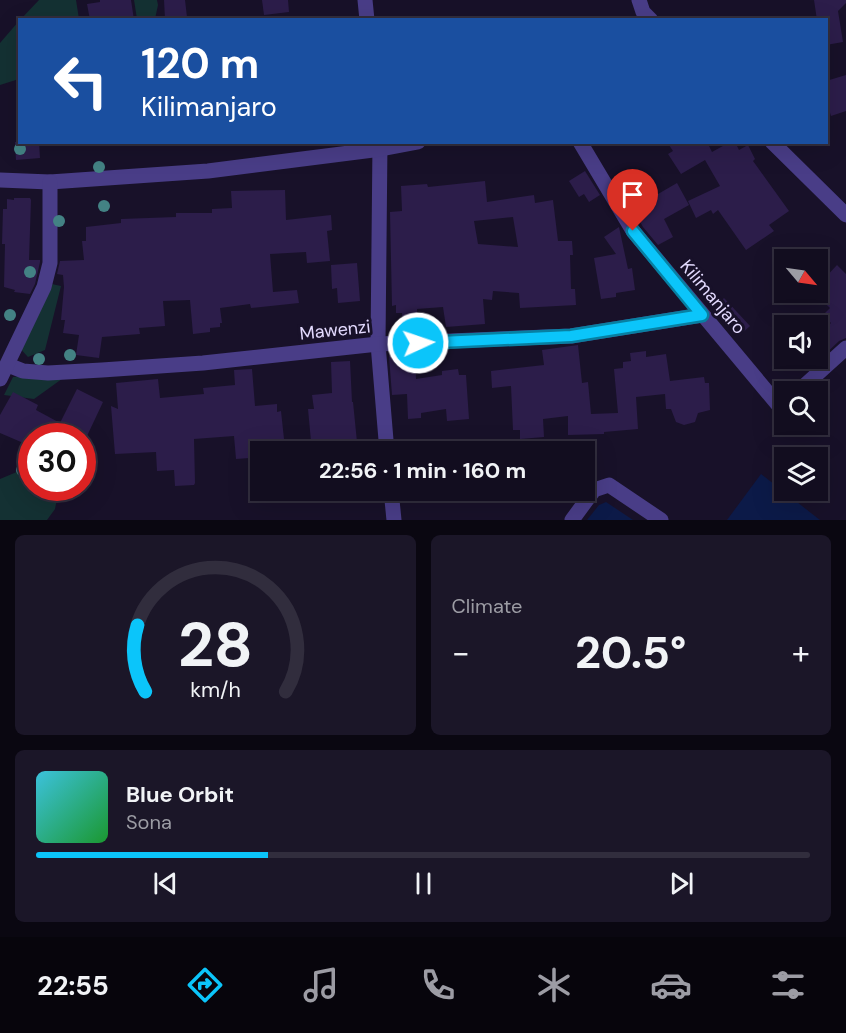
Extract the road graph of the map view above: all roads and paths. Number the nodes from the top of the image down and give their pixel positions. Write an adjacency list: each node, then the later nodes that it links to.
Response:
1 (365, 0): 3 (street)
2 (639, 0): 4 (street)
3 (367, 18)
4 (649, 18)
5 (400, 144): 8 (street)
6 (581, 144): 12 (street, Kilimanjaro)
7 (774, 144): 11 (street)
8 (381, 146): 10 (street); 13 (street)
9 (0, 180): 10 (street)
10 (51, 183): 15 (street)
11 (846, 215)
12 (702, 315): 13 (street, Mawenzi); 18 (street, Kilimanjaro)
13 (378, 344): 15 (street, Mawenzi); 19 (street)
14 (846, 348): 17 (street)
15 (8, 365): 16 (street)
16 (0, 379)
17 (810, 381)
18 (774, 400)
19 (386, 441)
20 (392, 501): 21 (street)
21 (394, 520)
22 (572, 520): 23 (street)
23 (661, 520)

